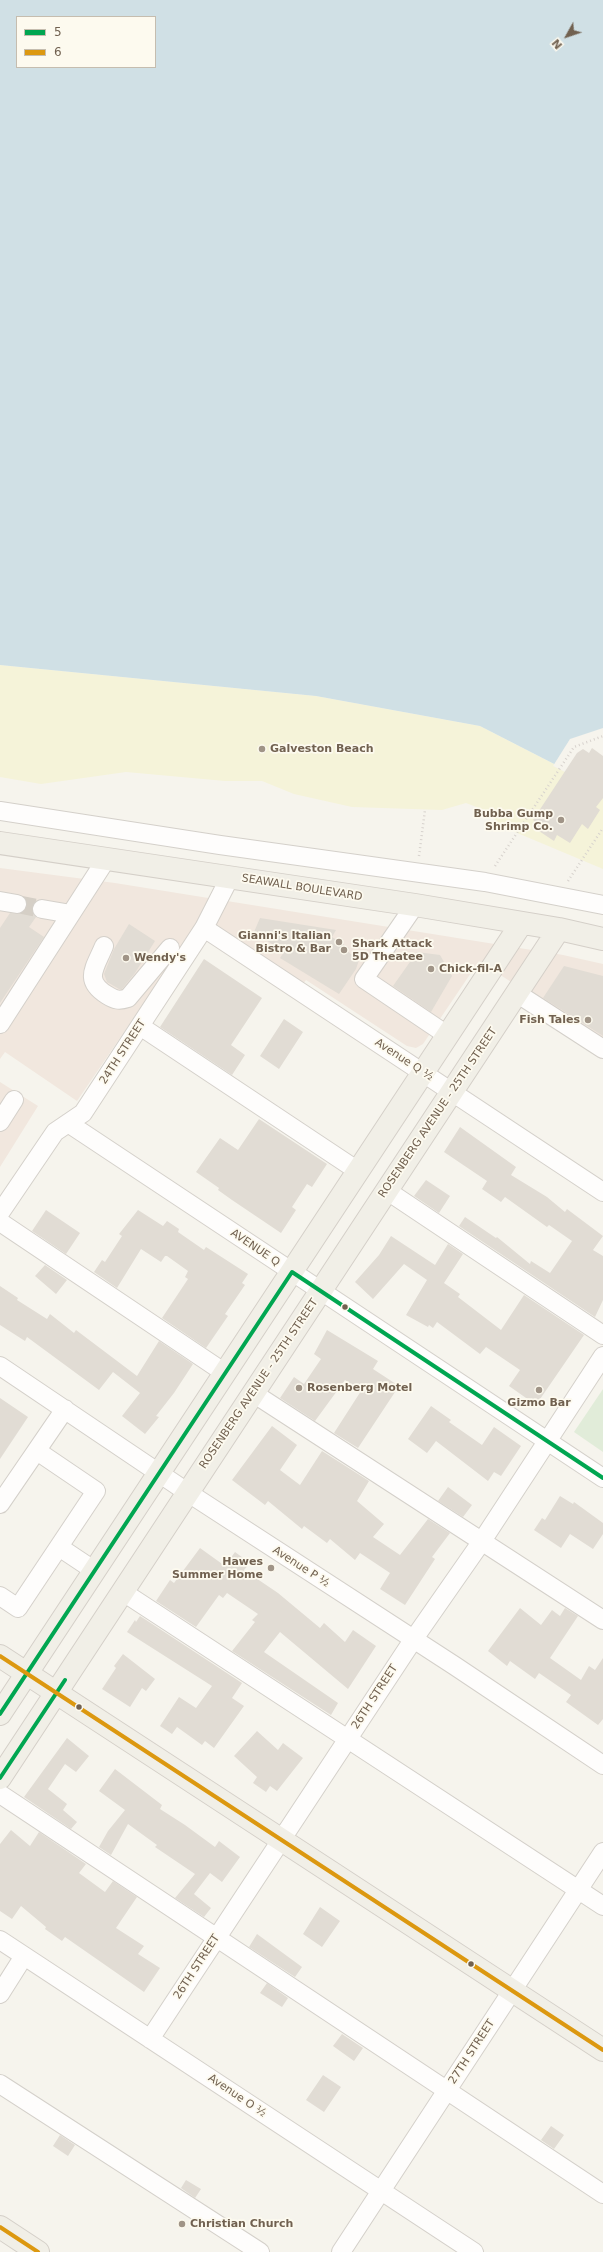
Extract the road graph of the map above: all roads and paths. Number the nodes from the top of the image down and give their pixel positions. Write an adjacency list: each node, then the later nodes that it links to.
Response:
1 (603, 736): 9 (path)
2 (424, 810): 6 (path)
3 (0, 811): 9 (street)
4 (603, 828): 10 (path)
5 (0, 843): 7 (main road, SEAWALL BOULEVARD)
6 (419, 853)
7 (106, 858): 8 (main road, SEAWALL BOULEVARD); 14 (street)
8 (230, 877): 12 (main road, SEAWALL BOULEVARD); 16 (street, 24TH STREET)
9 (485, 882): 10 (street)
10 (561, 895): 11 (street)
11 (603, 905)
12 (415, 906): 15 (main road, SEAWALL BOULEVARD); 24 (street)
13 (42, 909): 14 (street)
14 (71, 914): 22 (street)
15 (521, 924): 17 (main road, SEAWALL BOULEVARD); 24 (main road)
16 (204, 928): 23 (street, 24TH STREET); 26 (street, Avenue Q ½)
17 (559, 929): 18 (main road, SEAWALL BOULEVARD); 21 (main road, ROSENBERG AVENUE - 25TH STREET)
18 (603, 939)
19 (104, 946): 20 (street)
20 (170, 948)
21 (518, 994): 25 (street); 27 (main road, ROSENBERG AVENUE - 25TH STREET)
22 (0, 1024)
23 (140, 1026): 30 (street, 24TH STREET); 31 (street)
24 (447, 1035): 26 (main road)
25 (603, 1049)
26 (423, 1073): 27 (street, Avenue Q ½); 31 (main road)
27 (451, 1091): 32 (main road, ROSENBERG AVENUE - 25TH STREET); 33 (street, Avenue Q ½)
28 (14, 1100): 29 (street)
29 (0, 1122)
30 (68, 1123): 34 (street, 24TH STREET); 36 (street, AVENUE Q)
31 (358, 1171): 36 (main road)
32 (386, 1190): 37 (main road, ROSENBERG AVENUE - 25TH STREET); 38 (street)
33 (603, 1192)
34 (0, 1213)
35 (0, 1222): 41 (street)
36 (292, 1272): 37 (street, AVENUE Q); 41 (main road)
37 (320, 1292): 42 (main road, ROSENBERG AVENUE - 25TH STREET); 44 (street, AVENUE Q)
38 (603, 1334)
39 (603, 1356): 44 (street, 26TH STREET)
40 (0, 1366): 43 (street, Avenue P ½)
41 (225, 1373): 46 (main road)
42 (252, 1393): 48 (main road, ROSENBERG AVENUE - 25TH STREET); 50 (street)
43 (65, 1409): 45 (street); 46 (street, Avenue P ½)
44 (547, 1442): 47 (street, AVENUE Q); 50 (street, 26TH STREET)
45 (37, 1451): 49 (street); 51 (street)
46 (159, 1474): 48 (street, Avenue P ½); 52 (main road)
47 (603, 1478)
48 (187, 1492): 53 (main road, ROSENBERG AVENUE - 25TH STREET); 56 (street, Avenue P ½)
49 (0, 1504)
50 (482, 1541): 55 (street); 56 (street, 26TH STREET)
51 (59, 1547): 52 (street); 54 (street)
52 (95, 1571): 58 (main road)
53 (123, 1592): 59 (main road, ROSENBERG AVENUE - 25TH STREET); 61 (street)
54 (0, 1596)
55 (603, 1620)
56 (413, 1640): 61 (street, 26TH STREET); 62 (street, Avenue P ½)
57 (0, 1656): 58 (main road)
58 (27, 1674): 59 (main road); 60 (main road)
59 (57, 1693): 63 (main road, ROSENBERG AVENUE - 25TH STREET); 65 (main road)
60 (0, 1714)
61 (348, 1738): 65 (street, 26TH STREET); 67 (street)
62 (603, 1765)
63 (0, 1778)
64 (0, 1794): 69 (street)
65 (282, 1839): 69 (street, 26TH STREET); 72 (main road)
66 (603, 1852): 67 (street, 27TH STREET)
67 (578, 1890): 68 (street); 72 (street, 27TH STREET)
68 (603, 1906)
69 (216, 1938): 74 (street, 26TH STREET); 77 (street)
70 (0, 1940): 71 (street, Avenue O ½)
71 (24, 1956): 73 (street); 74 (street, Avenue O ½)
72 (512, 1991): 75 (main road); 77 (street, 27TH STREET)
73 (0, 1994)
74 (150, 2039): 78 (street, Avenue O ½)
75 (603, 2050)
76 (0, 2084): 82 (street)
77 (447, 2090): 78 (street, 27TH STREET); 79 (street)
78 (381, 2191): 83 (street, 27TH STREET); 84 (street, Avenue O ½)
79 (603, 2194)
80 (0, 2227): 81 (main road)
81 (38, 2252)
82 (260, 2252)
83 (341, 2252)
84 (474, 2252)

